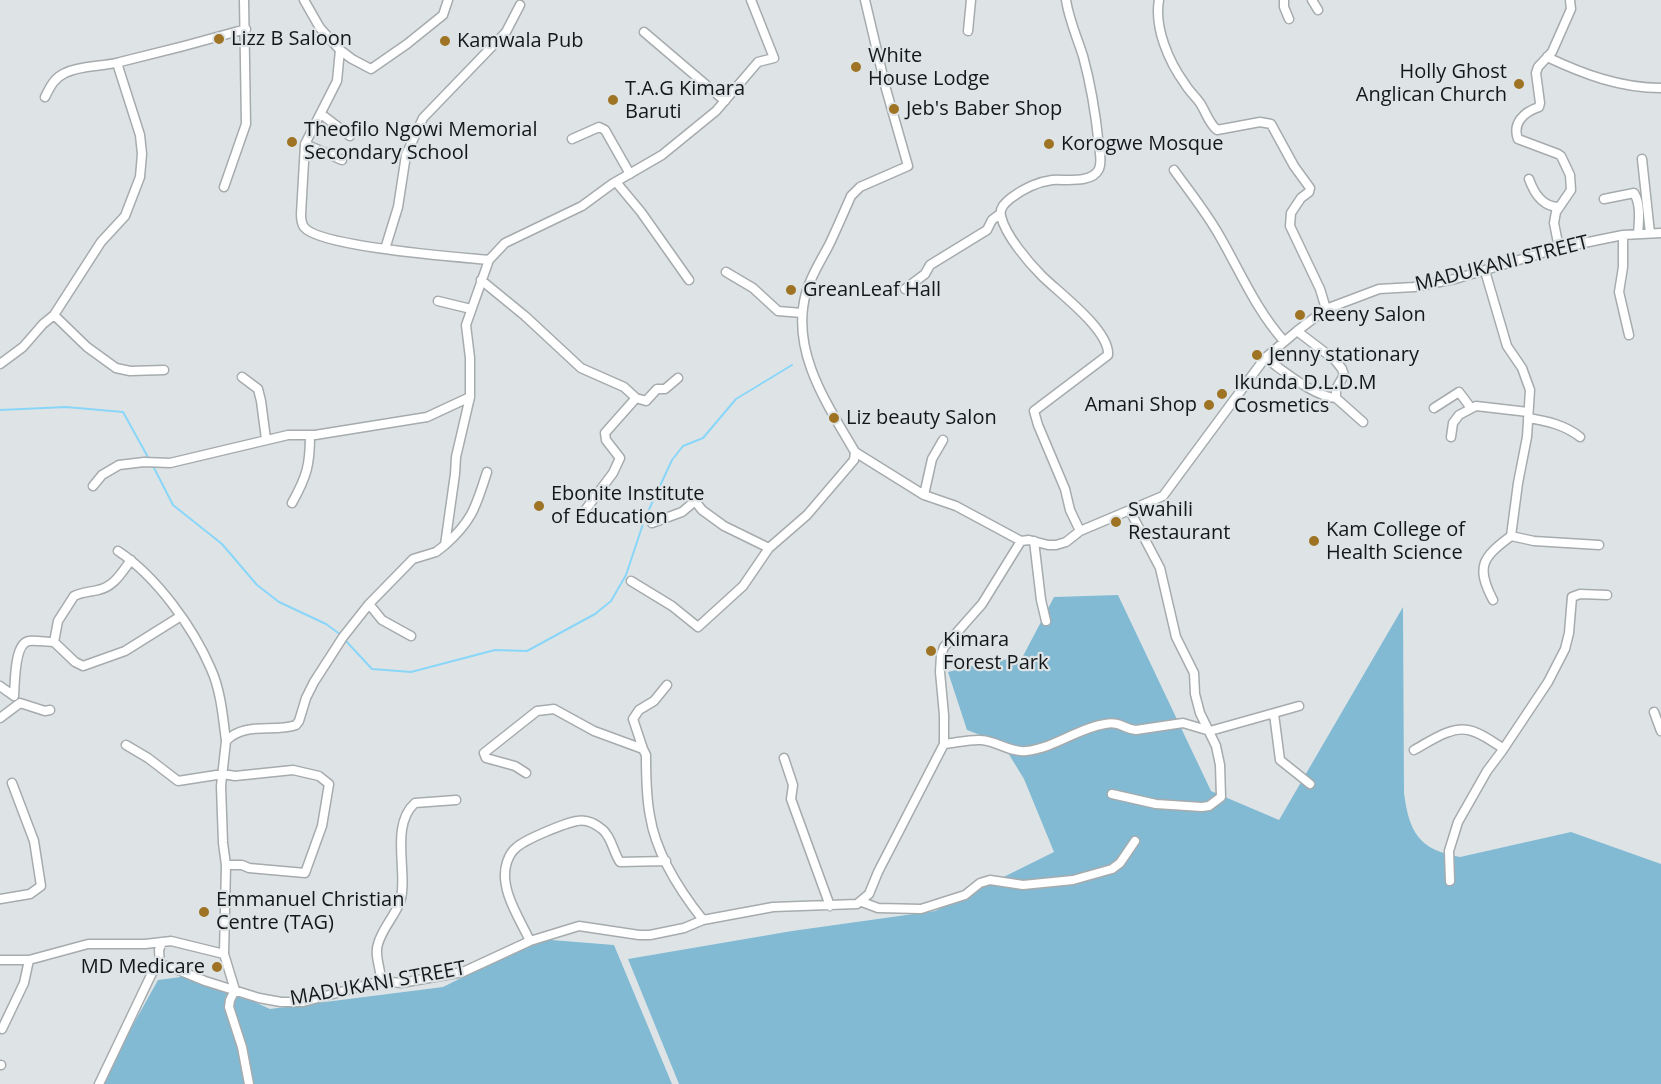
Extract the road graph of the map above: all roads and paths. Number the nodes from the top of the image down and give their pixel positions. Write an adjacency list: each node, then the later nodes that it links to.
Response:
1 (244, 0): 15 (street)
2 (304, 0): 18 (street)
3 (448, 0): 18 (street)
4 (751, 0): 23 (street)
5 (865, 0): 53 (street)
6 (970, 0): 16 (street)
7 (1066, 0): 37 (street)
8 (1159, 0): 52 (street)
9 (1284, 0): 14 (street)
10 (1312, 0): 13 (street)
11 (1570, 0): 19 (street)
12 (520, 5): 43 (street)
13 (1318, 10)
14 (1289, 19)
15 (246, 29): 20 (street); 34 (street)
16 (968, 31)
17 (644, 32): 23 (street)
18 (340, 50): 24 (street)
19 (1547, 57): 21 (street); 36 (street)
20 (117, 63): 22 (street); 54 (street)
21 (1661, 88)
22 (45, 97)
23 (725, 101): 31 (street)
24 (321, 114): 25 (street); 27 (street)
25 (350, 136)
26 (572, 140): 31 (street)
27 (305, 144): 29 (street); 43 (street)
28 (1642, 159): 38 (street)
29 (342, 160)
30 (1174, 170): 57 (street)
31 (630, 174): 33 (street)
32 (1529, 179): 36 (street)
33 (616, 182): 44 (street); 48 (street)
34 (224, 187)
35 (1604, 199): 40 (street)
36 (1559, 207): 42 (street)
37 (1000, 214): 49 (street); 83 (street)
38 (1650, 233): 39 (street, MADUKANI STREET); 40 (street, MADUKANI STREET)
39 (1661, 233)
40 (1638, 234): 41 (street, MADUKANI STREET)
41 (1623, 235): 42 (street, MADUKANI STREET); 56 (street)
42 (1559, 248): 45 (street, MADUKANI STREET)
43 (385, 249): 44 (street)
44 (489, 260): 47 (street)
45 (1485, 271): 52 (street, MADUKANI STREET); 68 (street)
46 (726, 272): 53 (street)
47 (482, 280): 51 (street); 64 (street)
48 (689, 280)
49 (905, 290)
50 (438, 301): 51 (street)
51 (471, 309): 63 (street)
52 (1326, 309): 55 (street, MADUKANI STREET)
53 (802, 313): 75 (street)
54 (54, 315): 59 (street); 60 (street)
55 (1297, 331): 57 (street, MADUKANI STREET); 65 (street)
56 (1629, 335)
57 (1284, 341): 58 (street, MADUKANI STREET)
58 (1265, 358): 65 (street); 80 (street, MADUKANI STREET)
59 (0, 364)
60 (164, 370)
61 (242, 377): 73 (street)
62 (678, 378): 64 (street)
63 (470, 397): 70 (street); 87 (street)
64 (636, 398): 81 (street)
65 (1336, 398): 69 (street)
66 (1434, 408): 67 (street)
67 (1471, 408): 68 (street); 71 (street)
68 (1528, 415): 72 (street); 84 (street)
69 (1363, 422)
70 (310, 435): 73 (street); 79 (street)
71 (1451, 437)
72 (1580, 437)
73 (266, 439): 77 (street)
74 (943, 440): 78 (street)
75 (855, 452): 78 (street); 89 (street)
76 (487, 472): 87 (street)
77 (93, 486)
78 (924, 495): 85 (street)
79 (292, 503)
80 (1130, 511): 83 (street, MADUKANI STREET); 108 (street)
81 (584, 513)
82 (652, 523): 89 (street)
83 (1080, 531): 86 (street, MADUKANI STREET)
84 (1511, 536): 88 (street); 94 (street)
85 (1021, 541): 86 (street, MADUKANI STREET); 111 (street)
86 (1034, 541): 97 (street)
87 (445, 545): 95 (street)
88 (1599, 545)
89 (769, 548): 92 (street)
90 (118, 551): 91 (street)
91 (131, 560): 96 (street); 99 (street)
92 (631, 581)
93 (1607, 596): 113 (street)
94 (1492, 600)
95 (369, 604): 98 (street); 110 (street)
96 (182, 616): 99 (street); 110 (street)
97 (1046, 621)
98 (411, 636)
99 (54, 642): 102 (street)
100 (667, 685): 114 (street)
101 (0, 686): 102 (street)
102 (17, 699): 104 (street); 107 (street)
103 (1299, 706): 106 (street)
104 (50, 710)
105 (1654, 712): 109 (street)
106 (1274, 714): 108 (street); 120 (street)
107 (0, 718)
108 (1210, 731): 111 (street); 121 (street)
109 (1661, 731)
110 (226, 741): 118 (street)
111 (944, 744): 128 (street)
112 (126, 746): 118 (street)
113 (1503, 748): 115 (street); 126 (street)
114 (643, 749): 117 (street); 124 (street)
115 (1414, 750)
116 (784, 758): 129 (street)
117 (526, 773)
118 (224, 774): 125 (street); 125 (street)
119 (12, 783): 127 (street)
120 (1310, 783)
121 (1112, 794)
122 (456, 800): 137 (street)
123 (1135, 841): 128 (street, MADUKANI STREET)
124 (666, 861): 130 (street); 131 (street)
125 (226, 865): 133 (street)
126 (1450, 881)
127 (0, 899)
128 (862, 902): 129 (street, MADUKANI STREET)
129 (830, 906): 130 (street, MADUKANI STREET)
130 (703, 920): 131 (street, MADUKANI STREET)
131 (530, 941): 137 (street, MADUKANI STREET)
132 (162, 942): 133 (street); 135 (street); 136 (street)
133 (224, 954): 138 (street)
134 (0, 960): 135 (street)
135 (29, 960): 139 (street)
136 (160, 965): 138 (street, MADUKANI STREET); 140 (street)
137 (381, 981): 138 (street, MADUKANI STREET)
138 (235, 990): 141 (street)
139 (2, 1029)
140 (99, 1084)
141 (249, 1084)

